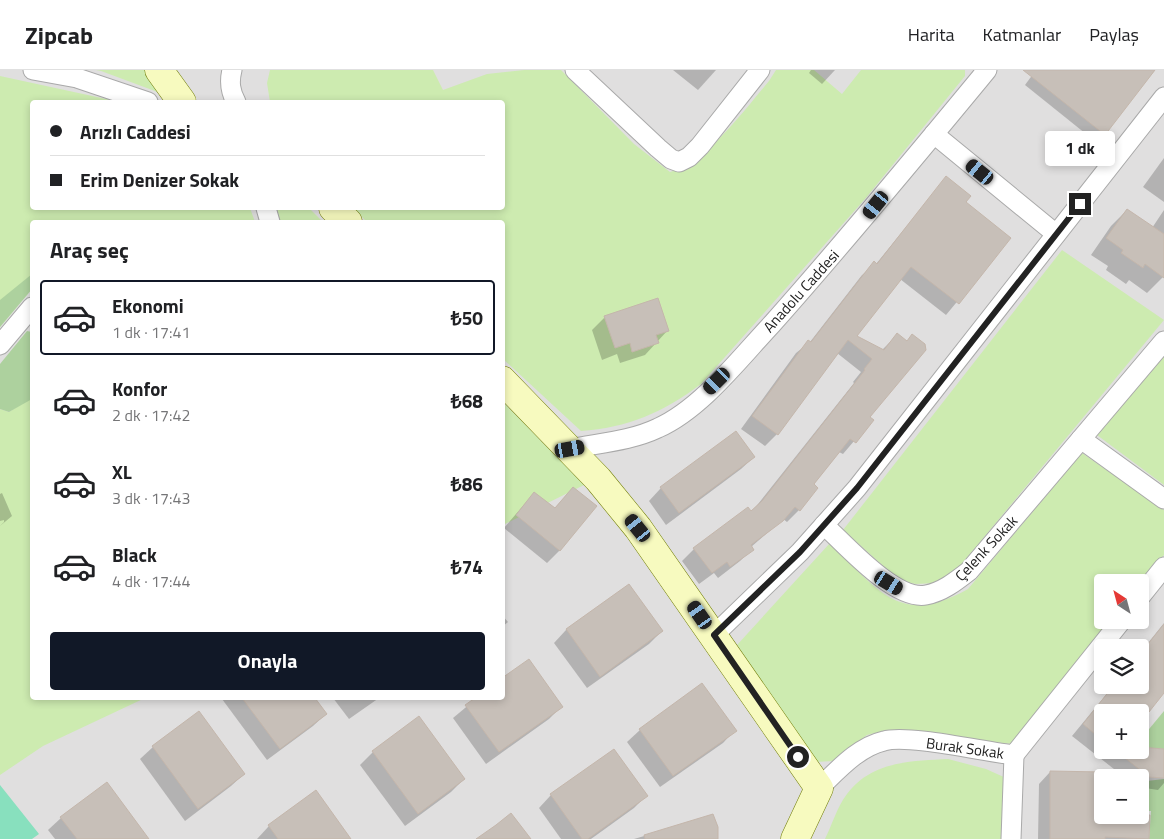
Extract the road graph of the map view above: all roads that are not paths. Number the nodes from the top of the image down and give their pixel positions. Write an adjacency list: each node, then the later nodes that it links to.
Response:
1 (33, 70): 8 (street)
2 (159, 70): 9 (street)
3 (232, 70): 10 (street)
4 (575, 70): 5 (street)
5 (760, 70)
6 (987, 70): 11 (street, Anadolu Caddesi)
7 (1164, 97): 14 (street)
8 (142, 100)
9 (181, 100)
10 (235, 100)
11 (934, 134): 14 (street); 20 (street, Anadolu Caddesi)
12 (335, 210): 13 (street)
13 (346, 220)
14 (1056, 234): 22 (street)
15 (30, 309): 17 (street)
16 (1164, 341): 19 (street, Çelenk Sokak)
17 (0, 345)
18 (505, 383): 20 (street)
19 (1081, 440): 21 (street); 22 (street, Çelenk Sokak)
20 (570, 449): 26 (street)
21 (1164, 499)
22 (824, 525): 26 (street)
23 (1164, 567): 24 (street)
24 (1149, 586)
25 (1115, 629): 27 (street, Burak Sokak)
26 (714, 635): 28 (street)
27 (1014, 756): 28 (street, Burak Sokak); 30 (street)
28 (819, 788): 29 (street)
29 (795, 839)
30 (1011, 839)

